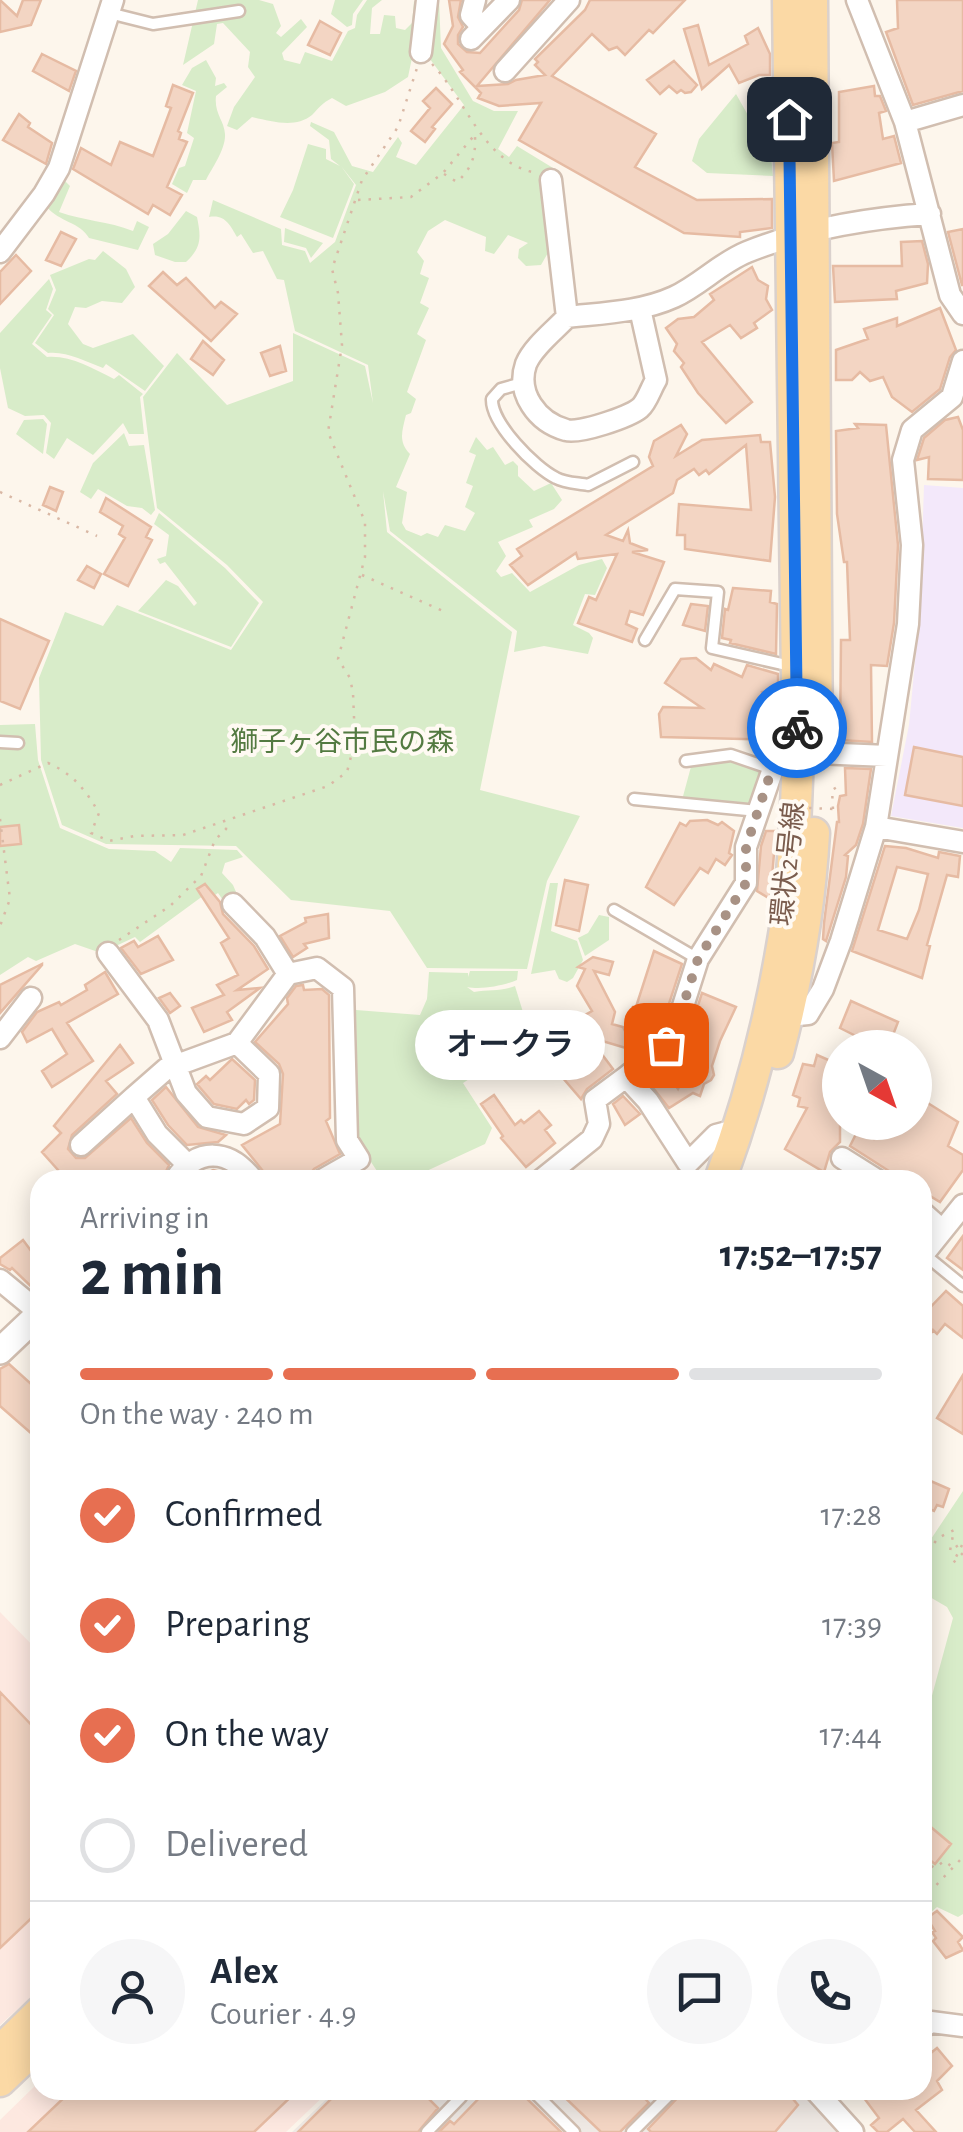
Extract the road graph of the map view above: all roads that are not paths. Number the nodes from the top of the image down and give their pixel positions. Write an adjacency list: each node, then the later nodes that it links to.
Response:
1 (427, 0): 10 (street)
2 (475, 0): 3 (street)
3 (509, 0)
4 (569, 0): 11 (street)
5 (788, 0): 16 (main road, 環状2号線)
6 (812, 0): 16 (main road, 環状2号線)
7 (857, 0): 13 (street)
8 (108, 5): 9 (lane); 17 (street)
9 (238, 11)
10 (421, 52)
11 (505, 71)
12 (963, 105): 13 (street)
13 (904, 122): 15 (street)
14 (551, 180): 20 (street)
15 (930, 214): 16 (street); 19 (street)
16 (802, 236): 18 (street); 25 (main road, 環状2号線); 29 (main road, 環状2号線)
17 (0, 252)
18 (640, 308): 20 (street); 22 (street)
19 (963, 314)
20 (567, 316): 22 (street)
21 (963, 361): 28 (street)
22 (522, 383): 23 (lane)
23 (633, 462)
24 (645, 640): 25 (lane)
25 (796, 667): 29 (main road, 環状2号線)
26 (0, 742): 27 (lane)
27 (18, 743)
28 (887, 756): 29 (street); 33 (street)
29 (796, 759): 30 (lane); 32 (street); 41 (main road, 環状2号線)
30 (686, 761)
31 (634, 799): 32 (lane)
32 (758, 810): 38 (street)
33 (876, 827): 34 (street); 41 (street)
34 (963, 842)
35 (233, 904): 39 (street)
36 (614, 910): 38 (lane)
37 (108, 953): 44 (street)
38 (698, 959): 45 (street)
39 (288, 974): 43 (street); 53 (street)
40 (32, 998): 42 (street)
41 (776, 1024): 47 (main road, 環状2号線); 58 (main road, 環状2号線)
42 (0, 1038)
43 (237, 1042): 44 (street); 44 (street)
44 (178, 1065): 46 (street)
45 (626, 1078): 54 (street); 55 (street)
46 (134, 1097): 48 (street); 50 (street)
47 (739, 1128): 56 (street); 57 (main road, 環状2号線)
48 (81, 1145)
49 (842, 1158): 59 (street)
50 (180, 1170)
51 (183, 1170): 52 (street)
52 (240, 1170)
53 (340, 1170)
54 (553, 1170)
55 (684, 1170)
56 (687, 1170)
57 (724, 1170)
58 (745, 1170)
59 (861, 1170)
60 (963, 1205): 62 (street)
61 (932, 1221): 62 (street)
62 (942, 1230): 63 (street)
63 (932, 1244)
64 (932, 1261): 66 (lane)
65 (0, 1280): 67 (street)
66 (963, 1286)
67 (30, 1305)
68 (30, 1322): 69 (street)
69 (0, 1351)
70 (30, 2022): 73 (main road)
71 (932, 2022): 72 (street)
72 (963, 2026)
73 (0, 2050)
74 (30, 2052): 75 (main road)
75 (0, 2081)
76 (457, 2100): 80 (lane)
77 (543, 2100): 81 (lane)
78 (664, 2100): 82 (lane)
79 (832, 2100): 83 (street)
80 (427, 2132)
81 (574, 2132)
82 (632, 2132)
83 (853, 2132)

